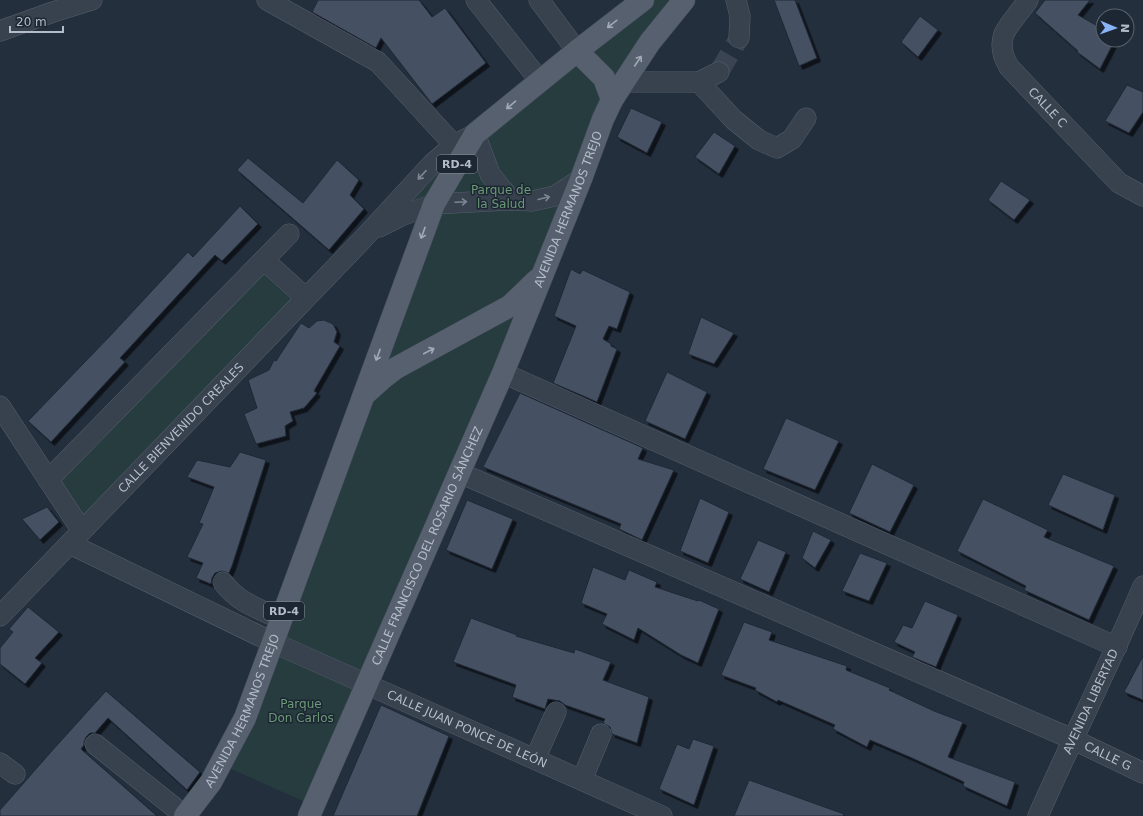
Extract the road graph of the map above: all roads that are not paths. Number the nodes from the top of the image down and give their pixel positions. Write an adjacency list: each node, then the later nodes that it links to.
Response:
1 (92, 0): 9 (street)
2 (267, 0): 19 (street)
3 (476, 0): 13 (street)
4 (539, 0): 11 (street)
5 (643, 0): 11 (main road, AVENIDA HERMANOS TREJO / RD-4, one-way to 11)
6 (684, 0): 14 (main road, AVENIDA HERMANOS TREJO / RD-4, one-way to 6)
7 (736, 0): 10 (street)
8 (1028, 0): 21 (street, CALLE C)
9 (0, 32)
10 (739, 38)
11 (577, 51): 13 (main road, AVENIDA HERMANOS TREJO / RD-4); 16 (main road)
12 (719, 72): 15 (street)
13 (540, 82): 18 (main road, AVENIDA HERMANOS TREJO / RD-4, one-way to 18)
14 (624, 82): 15 (street); 16 (main road, AVENIDA HERMANOS TREJO / RD-4)
15 (699, 82): 17 (street)
16 (612, 100): 20 (main road, AVENIDA HERMANOS TREJO / RD-4)
17 (806, 118)
18 (475, 134): 19 (main road, AVENIDA HERMANOS TREJO / RD-4); 22 (street)
19 (458, 149): 23 (main road, AVENIDA HERMANOS TREJO / RD-4); 25 (street, CALLE BIENVENIDO CREALES, one-way to 25)
20 (581, 179): 22 (street, CALLE BIENVENIDO CREALES, one-way to 20); 27 (main road, AVENIDA HERMANOS TREJO / RD-4)
21 (1143, 196)
22 (512, 200): 23 (street, CALLE BIENVENIDO CREALES, one-way to 22)
23 (434, 204): 25 (street, CALLE BIENVENIDO CREALES); 30 (main road, AVENIDA HERMANOS TREJO / RD-4, one-way to 30)
24 (289, 234): 26 (street)
25 (362, 240): 28 (street, CALLE BIENVENIDO CREALES)
26 (264, 260): 28 (street); 33 (street)
27 (542, 275): 29 (main road, CALLE FRANCISCO DEL ROSARIO SÁNCHEZ); 30 (main road, AVENIDA HERMANOS TREJO / RD-4, one-way to 27)
28 (306, 298): 34 (street, CALLE BIENVENIDO CREALES)
29 (503, 374): 32 (main road, CALLE FRANCISCO DEL ROSARIO SÁNCHEZ); 40 (street)
30 (363, 396): 38 (main road, AVENIDA HERMANOS TREJO / RD-4)
31 (0, 406): 33 (street)
32 (460, 473): 41 (main road, CALLE FRANCISCO DEL ROSARIO SÁNCHEZ); 44 (street, CALLE G)
33 (48, 480): 34 (street)
34 (76, 537): 37 (street, CALLE BIENVENIDO CREALES); 39 (street, CALLE JUAN PONCE DE LEÓN)
35 (223, 582): 38 (street)
36 (1143, 586): 40 (street, AVENIDA LIBERTAD)
37 (0, 616)
38 (280, 619): 39 (main road, AVENIDA HERMANOS TREJO / RD-4)
39 (272, 642): 41 (street, CALLE JUAN PONCE DE LEÓN); 49 (main road, AVENIDA HERMANOS TREJO / RD-4)
40 (1117, 647): 44 (street, AVENIDA LIBERTAD)
41 (368, 684): 46 (street, CALLE JUAN PONCE DE LEÓN); 50 (main road, CALLE FRANCISCO DEL ROSARIO SÁNCHEZ)
42 (556, 712): 46 (street)
43 (601, 734): 48 (street)
44 (1072, 739): 47 (street, CALLE G); 52 (street, AVENIDA LIBERTAD)
45 (95, 744): 49 (street)
46 (535, 759): 48 (street, CALLE JUAN PONCE DE LEÓN)
47 (1143, 773)
48 (582, 780): 51 (street, CALLE JUAN PONCE DE LEÓN)
49 (185, 816)
50 (309, 816)
51 (662, 816)
52 (1038, 816)

